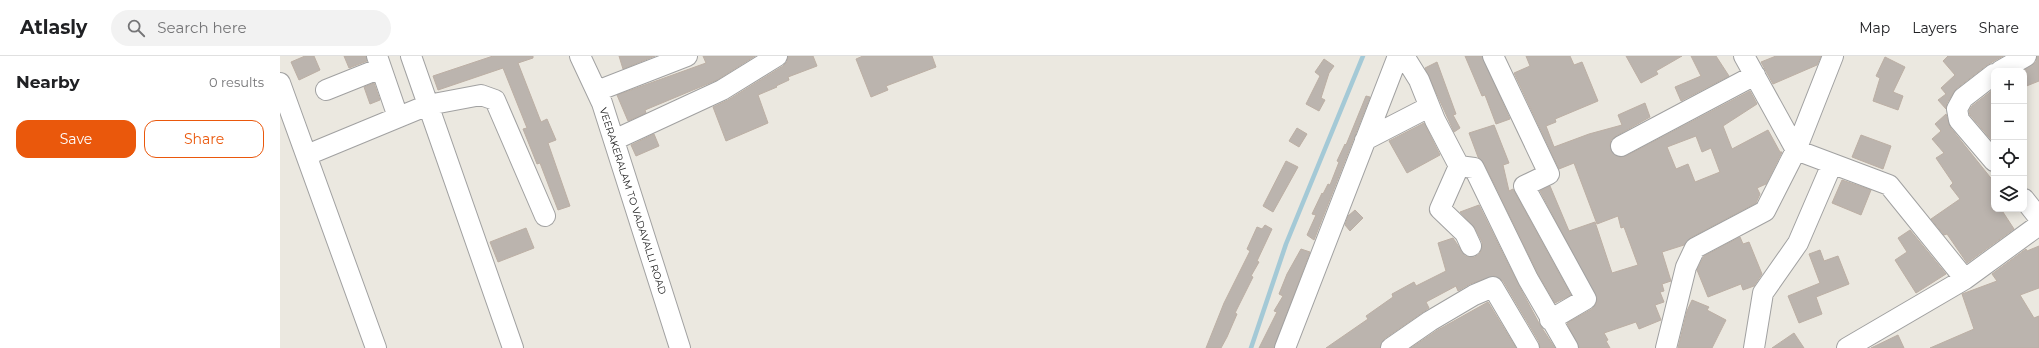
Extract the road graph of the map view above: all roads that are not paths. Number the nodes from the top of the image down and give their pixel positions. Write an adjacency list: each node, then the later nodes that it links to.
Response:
1 (411, 56): 18 (street)
2 (580, 56): 17 (street, VEERAKERALAM TO VADAVALLI ROAD)
3 (687, 56): 17 (street)
4 (777, 56): 21 (street)
5 (1398, 56): 22 (street)
6 (1404, 56): 19 (street)
7 (1493, 56): 35 (street)
8 (1744, 56): 13 (street)
9 (1833, 56): 24 (street)
10 (2026, 56): 12 (street)
11 (379, 62): 16 (street); 20 (street)
12 (2005, 68)
13 (1755, 75): 23 (street); 24 (street)
14 (1991, 76): 26 (street)
15 (280, 83): 25 (street)
16 (326, 90)
17 (597, 91): 21 (street, VEERAKERALAM TO VADAVALLI ROAD)
18 (428, 105): 20 (street); 30 (street); 37 (street)
19 (1430, 107): 22 (street); 28 (street)
20 (398, 117): 25 (street)
21 (614, 140): 38 (street, VEERAKERALAM TO VADAVALLI ROAD)
22 (1365, 140): 39 (street)
23 (1621, 146)
24 (1796, 150): 27 (street); 43 (street)
25 (307, 155): 36 (street)
26 (1991, 157)
27 (1832, 164): 34 (street); 44 (street)
28 (1459, 166): 33 (street); 35 (street)
29 (2027, 202): 31 (street)
30 (545, 216)
31 (2039, 218)
32 (2039, 225): 34 (street)
33 (1471, 246)
34 (1965, 279): 45 (street)
35 (1550, 320): 42 (street)
36 (376, 348)
37 (514, 348)
38 (680, 348)
39 (1285, 348)
40 (1391, 348): 41 (street)
41 (1529, 348)
42 (1568, 348)
43 (1666, 348)
44 (1754, 348)
45 (1847, 348)

